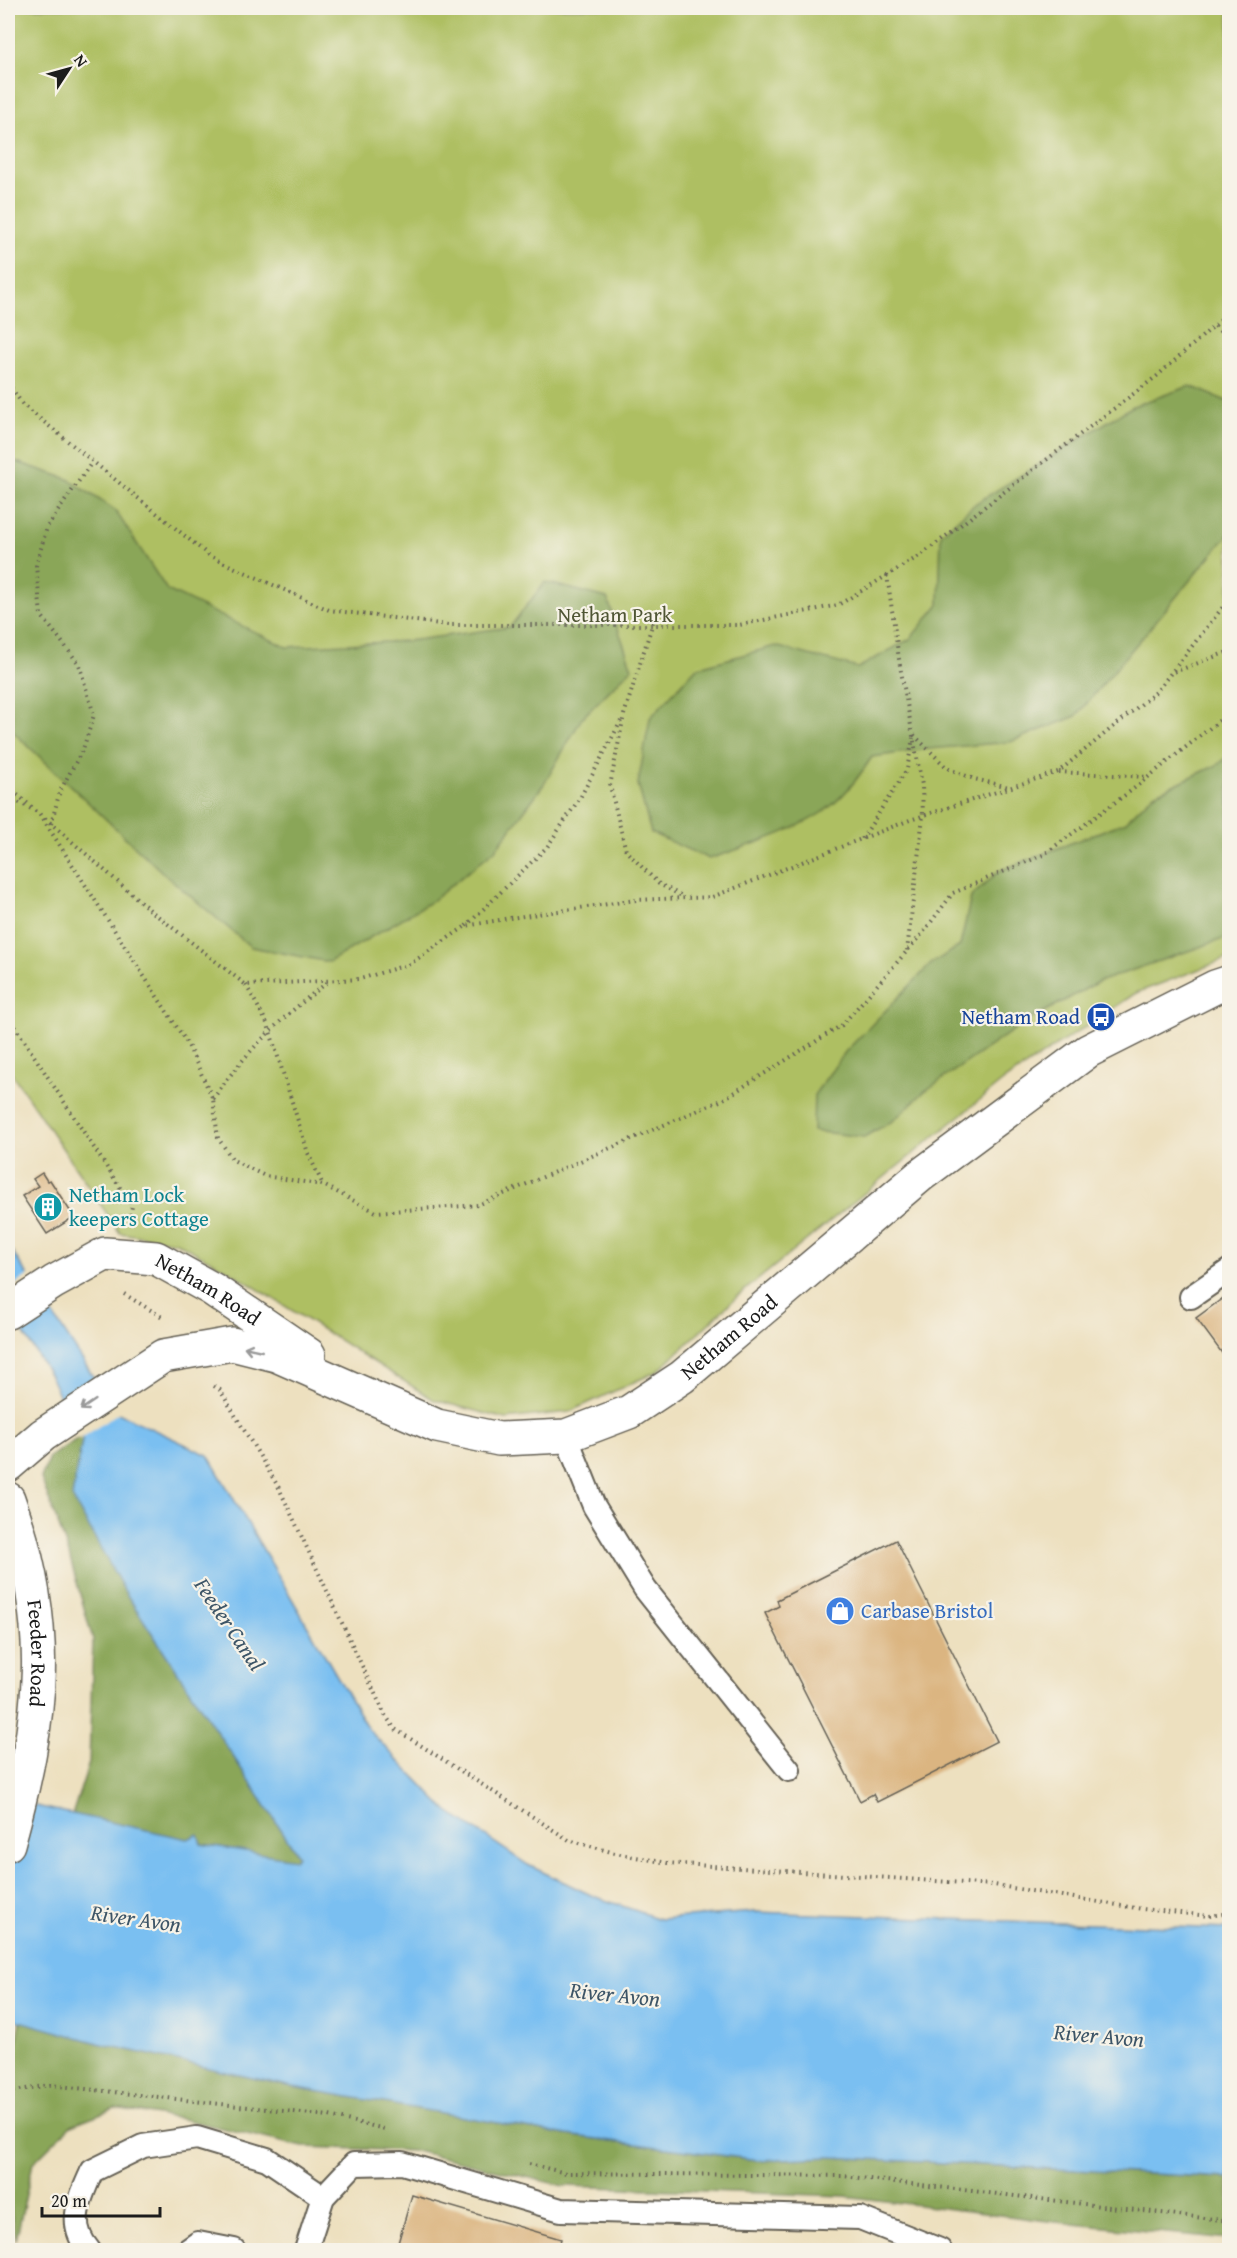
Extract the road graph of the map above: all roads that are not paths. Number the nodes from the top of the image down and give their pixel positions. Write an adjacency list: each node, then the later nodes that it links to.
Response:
1 (1230, 982): 6 (street, Netham Road)
2 (1230, 1270): 3 (lane)
3 (1191, 1297)
4 (8, 1312): 5 (street, Netham Road)
5 (366, 1393): 6 (street, Netham Road); 7 (street, Netham Road, one-way to 7)
6 (566, 1436): 9 (lane)
7 (8, 1465)
8 (8, 1499): 10 (street, Feeder Road)
9 (789, 1770)
10 (8, 1844)
11 (323, 2197): 12 (lane); 15 (lane); 16 (lane)
12 (89, 2250)
13 (188, 2250): 14 (lane)
14 (234, 2250)
15 (306, 2250)
16 (940, 2250)

